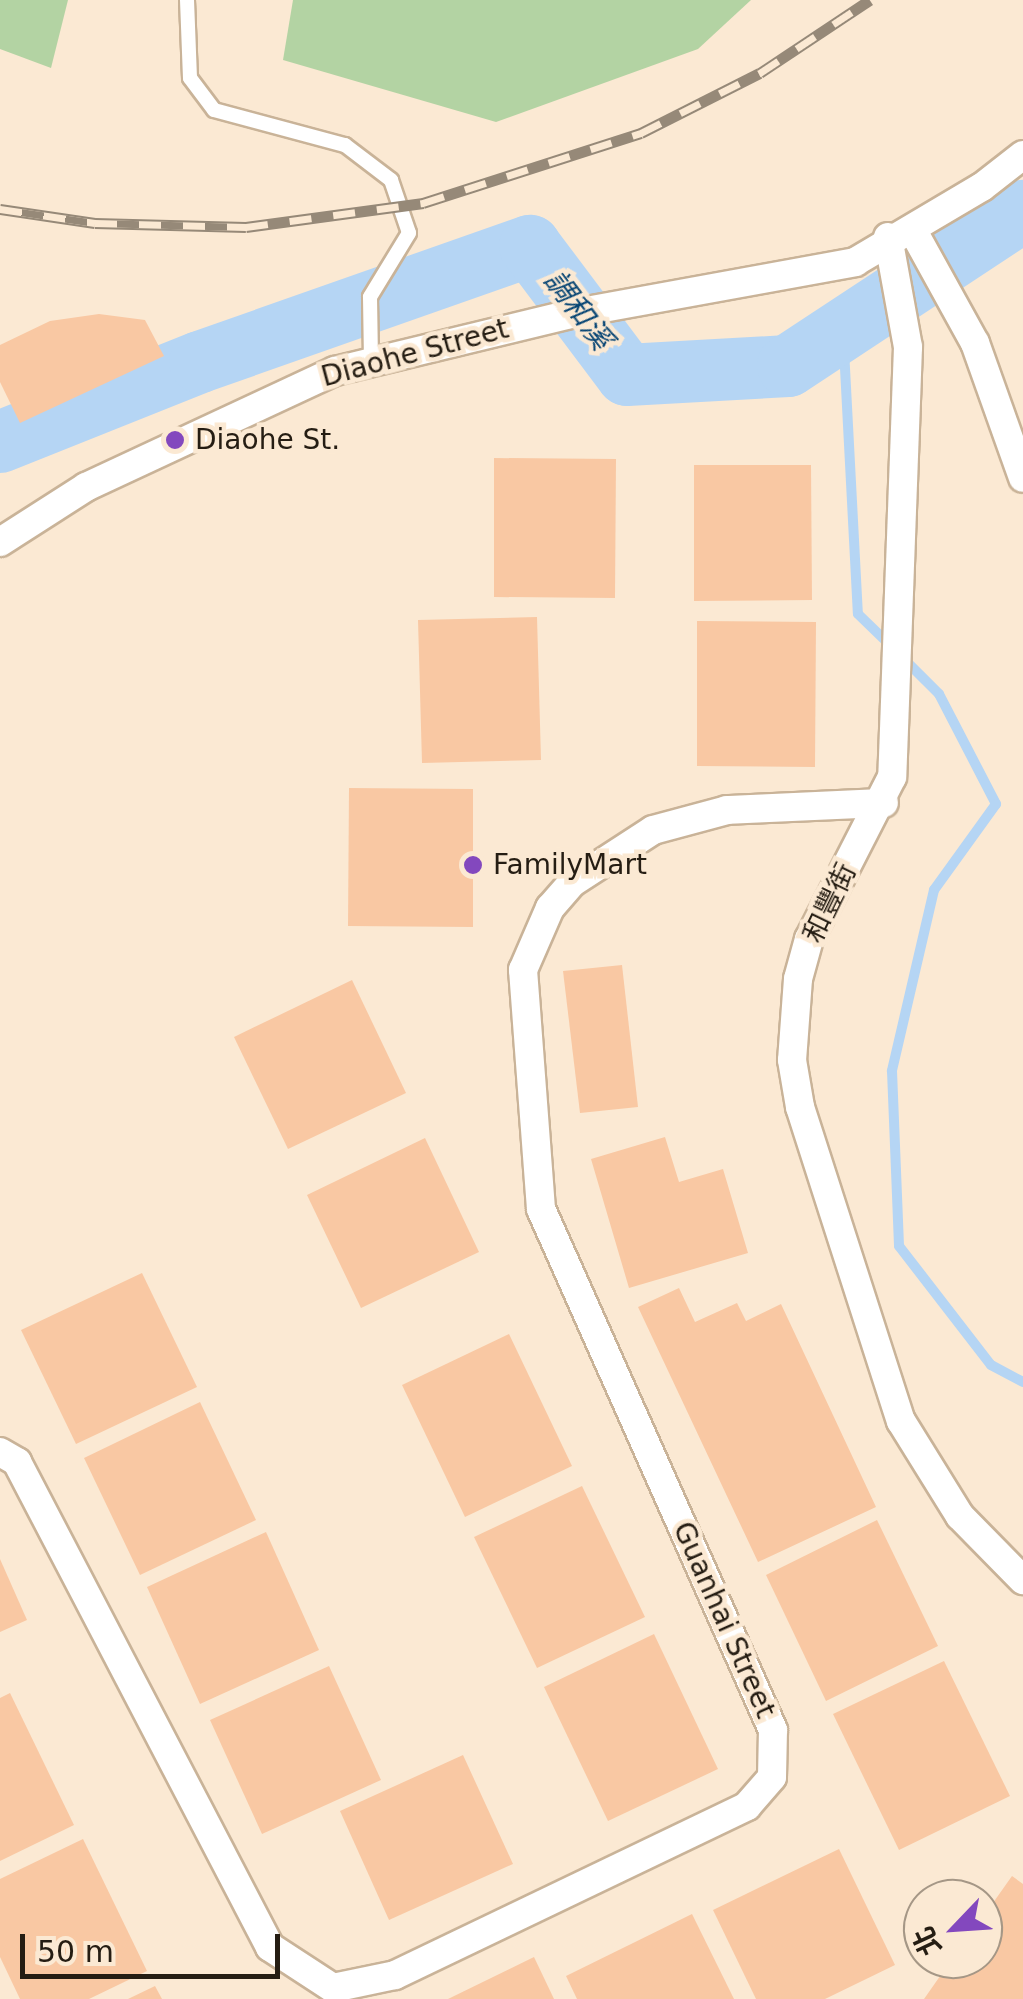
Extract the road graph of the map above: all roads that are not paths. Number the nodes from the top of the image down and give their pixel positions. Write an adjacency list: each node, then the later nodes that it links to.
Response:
1 (187, 0): 4 (lane)
2 (1023, 154): 3 (street, Diaohe Street)
3 (900, 233): 4 (street, Diaohe Street); 5 (street); 7 (street, 和豐街)
4 (371, 359): 6 (street, Diaohe Street)
5 (1023, 478)
6 (0, 542)
7 (884, 803): 8 (street, Guanhai Street); 9 (street, 和豐街)
8 (0, 1452)
9 (1023, 1580)

